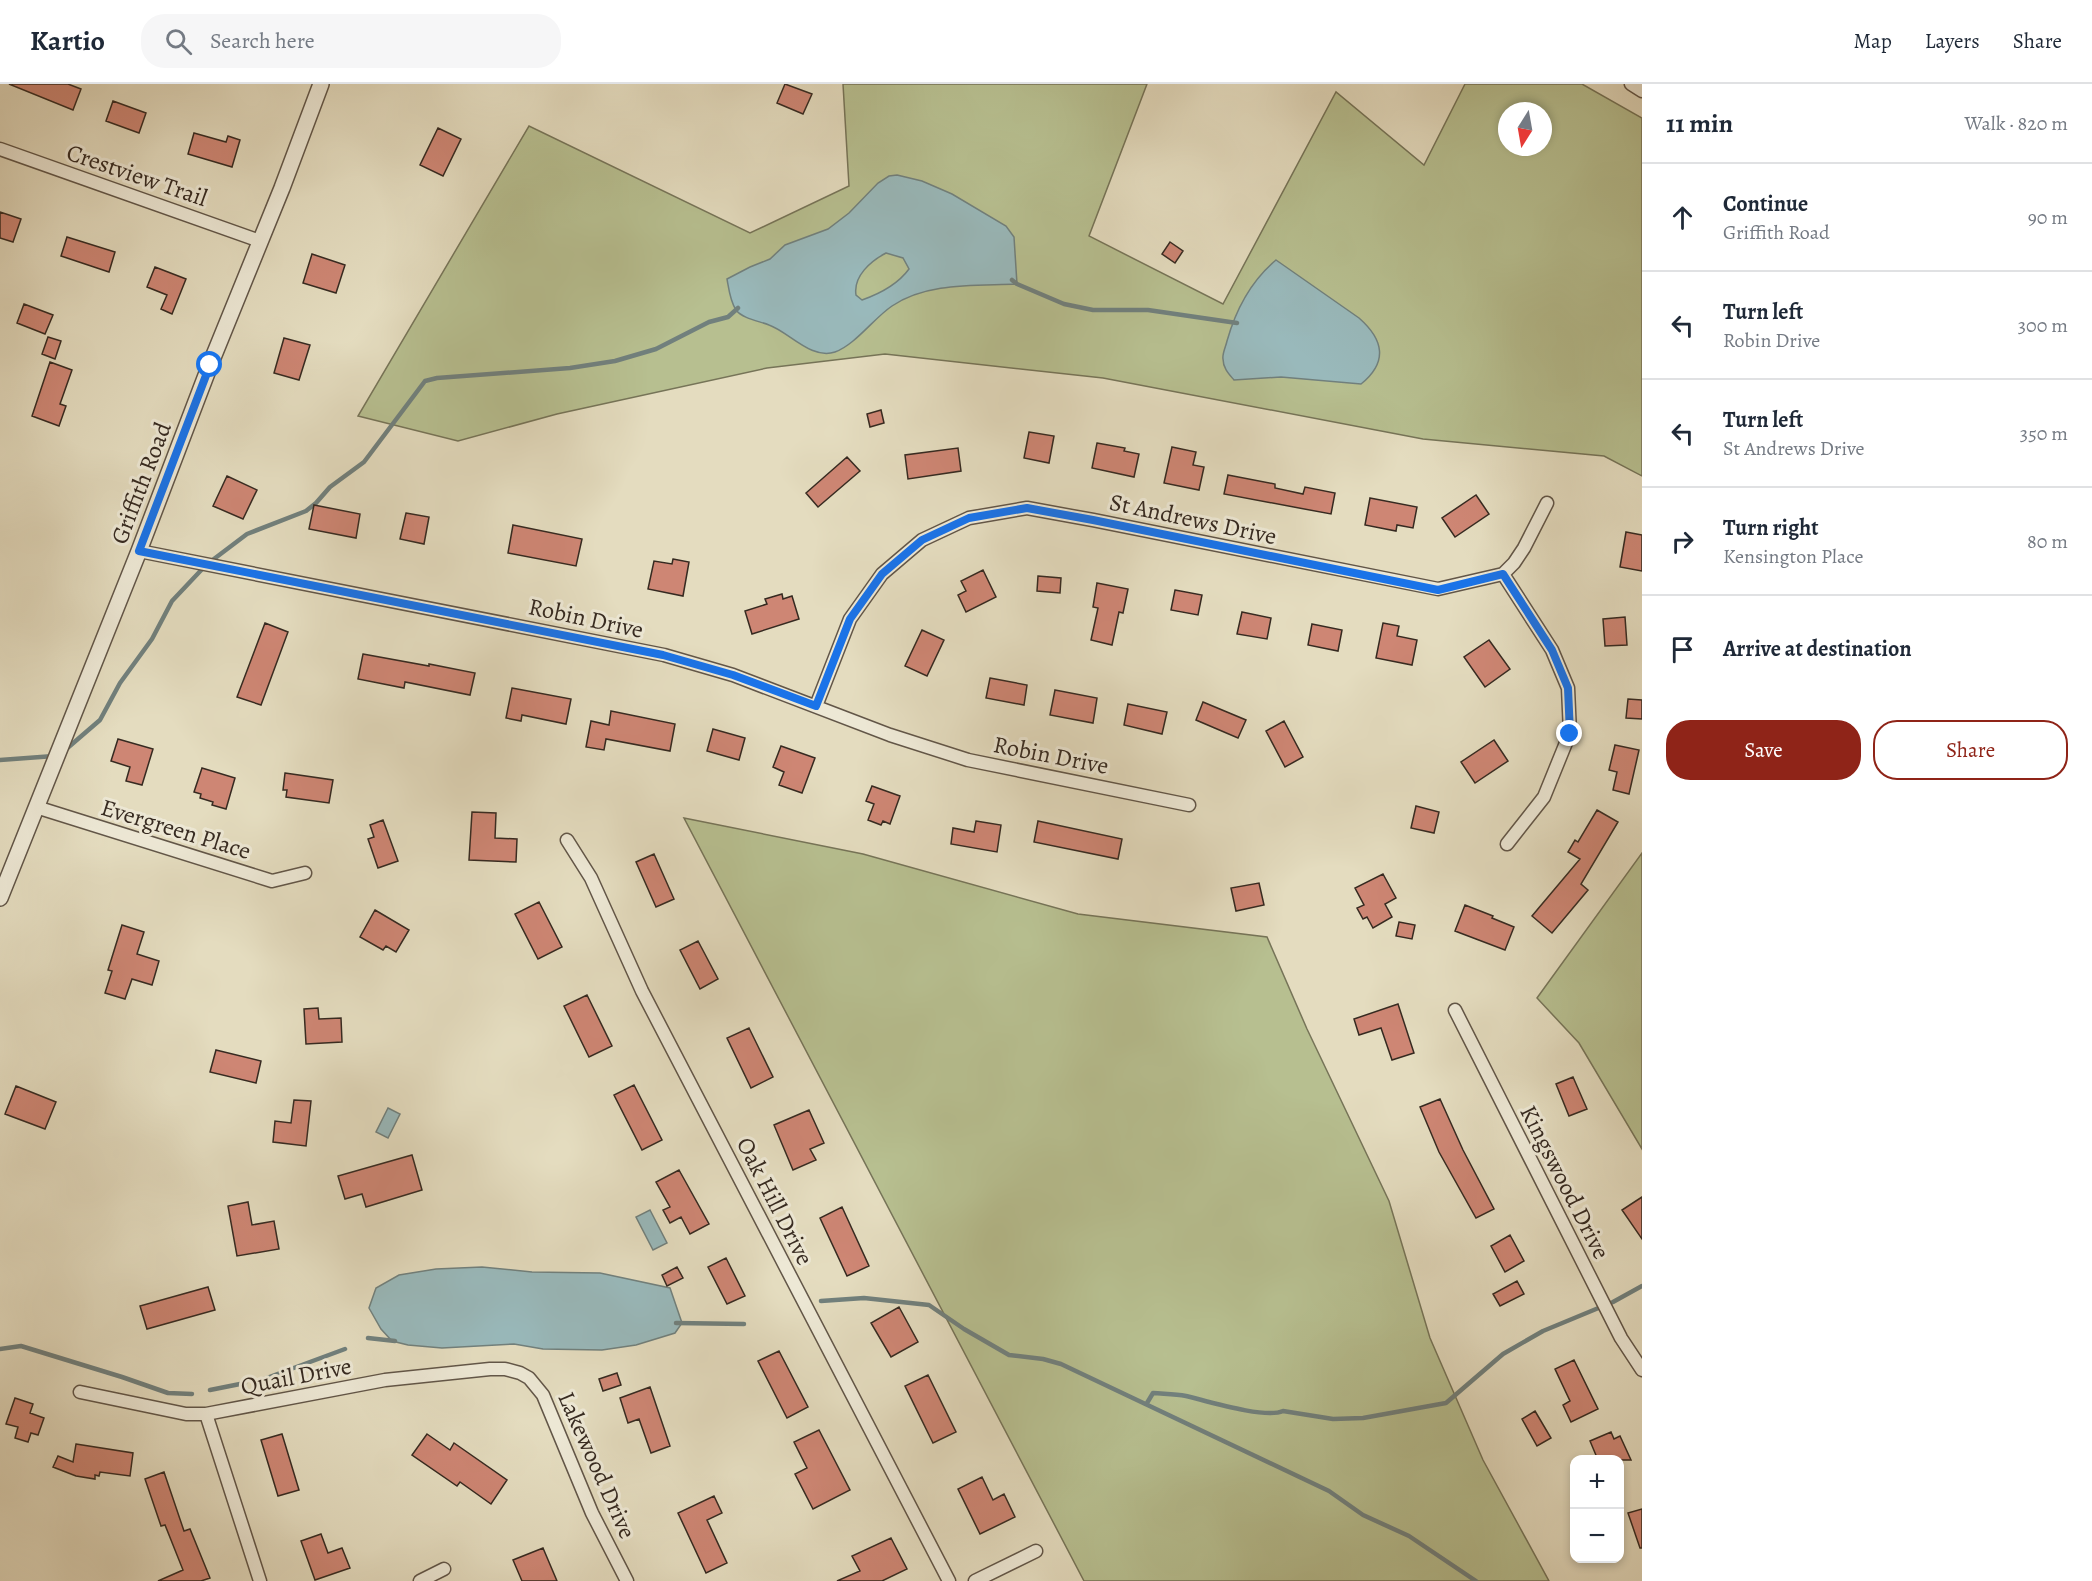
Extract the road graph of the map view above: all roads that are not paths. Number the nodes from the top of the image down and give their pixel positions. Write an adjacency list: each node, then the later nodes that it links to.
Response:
1 (321, 84): 5 (street, Griffith Road)
2 (1631, 84): 3 (street)
3 (1642, 91)
4 (0, 150): 5 (street, Crestview Trail)
5 (261, 241): 7 (street, Griffith Road)
6 (1548, 503): 8 (street)
7 (139, 551): 9 (street, Robin Drive); 11 (street, Griffith Road)
8 (1503, 574): 9 (street, St Andrews Drive); 13 (street)
9 (816, 706): 10 (street, Robin Drive)
10 (1189, 805)
11 (36, 807): 14 (street, Evergreen Place); 15 (street, Griffith Road)
12 (567, 840): 26 (street, Oak Hill Drive)
13 (1506, 844)
14 (305, 873)
15 (0, 898)
16 (1455, 1010): 17 (street, Kingswood Drive)
17 (1642, 1370)
18 (520, 1373): 20 (street, Quail Drive); 25 (street, Lakewood Drive)
19 (80, 1392): 20 (street, Quail Drive)
20 (206, 1414): 23 (street)
21 (1036, 1551): 27 (street)
22 (444, 1569): 24 (street)
23 (260, 1581)
24 (420, 1581)
25 (627, 1581)
26 (949, 1581)
27 (975, 1581)

